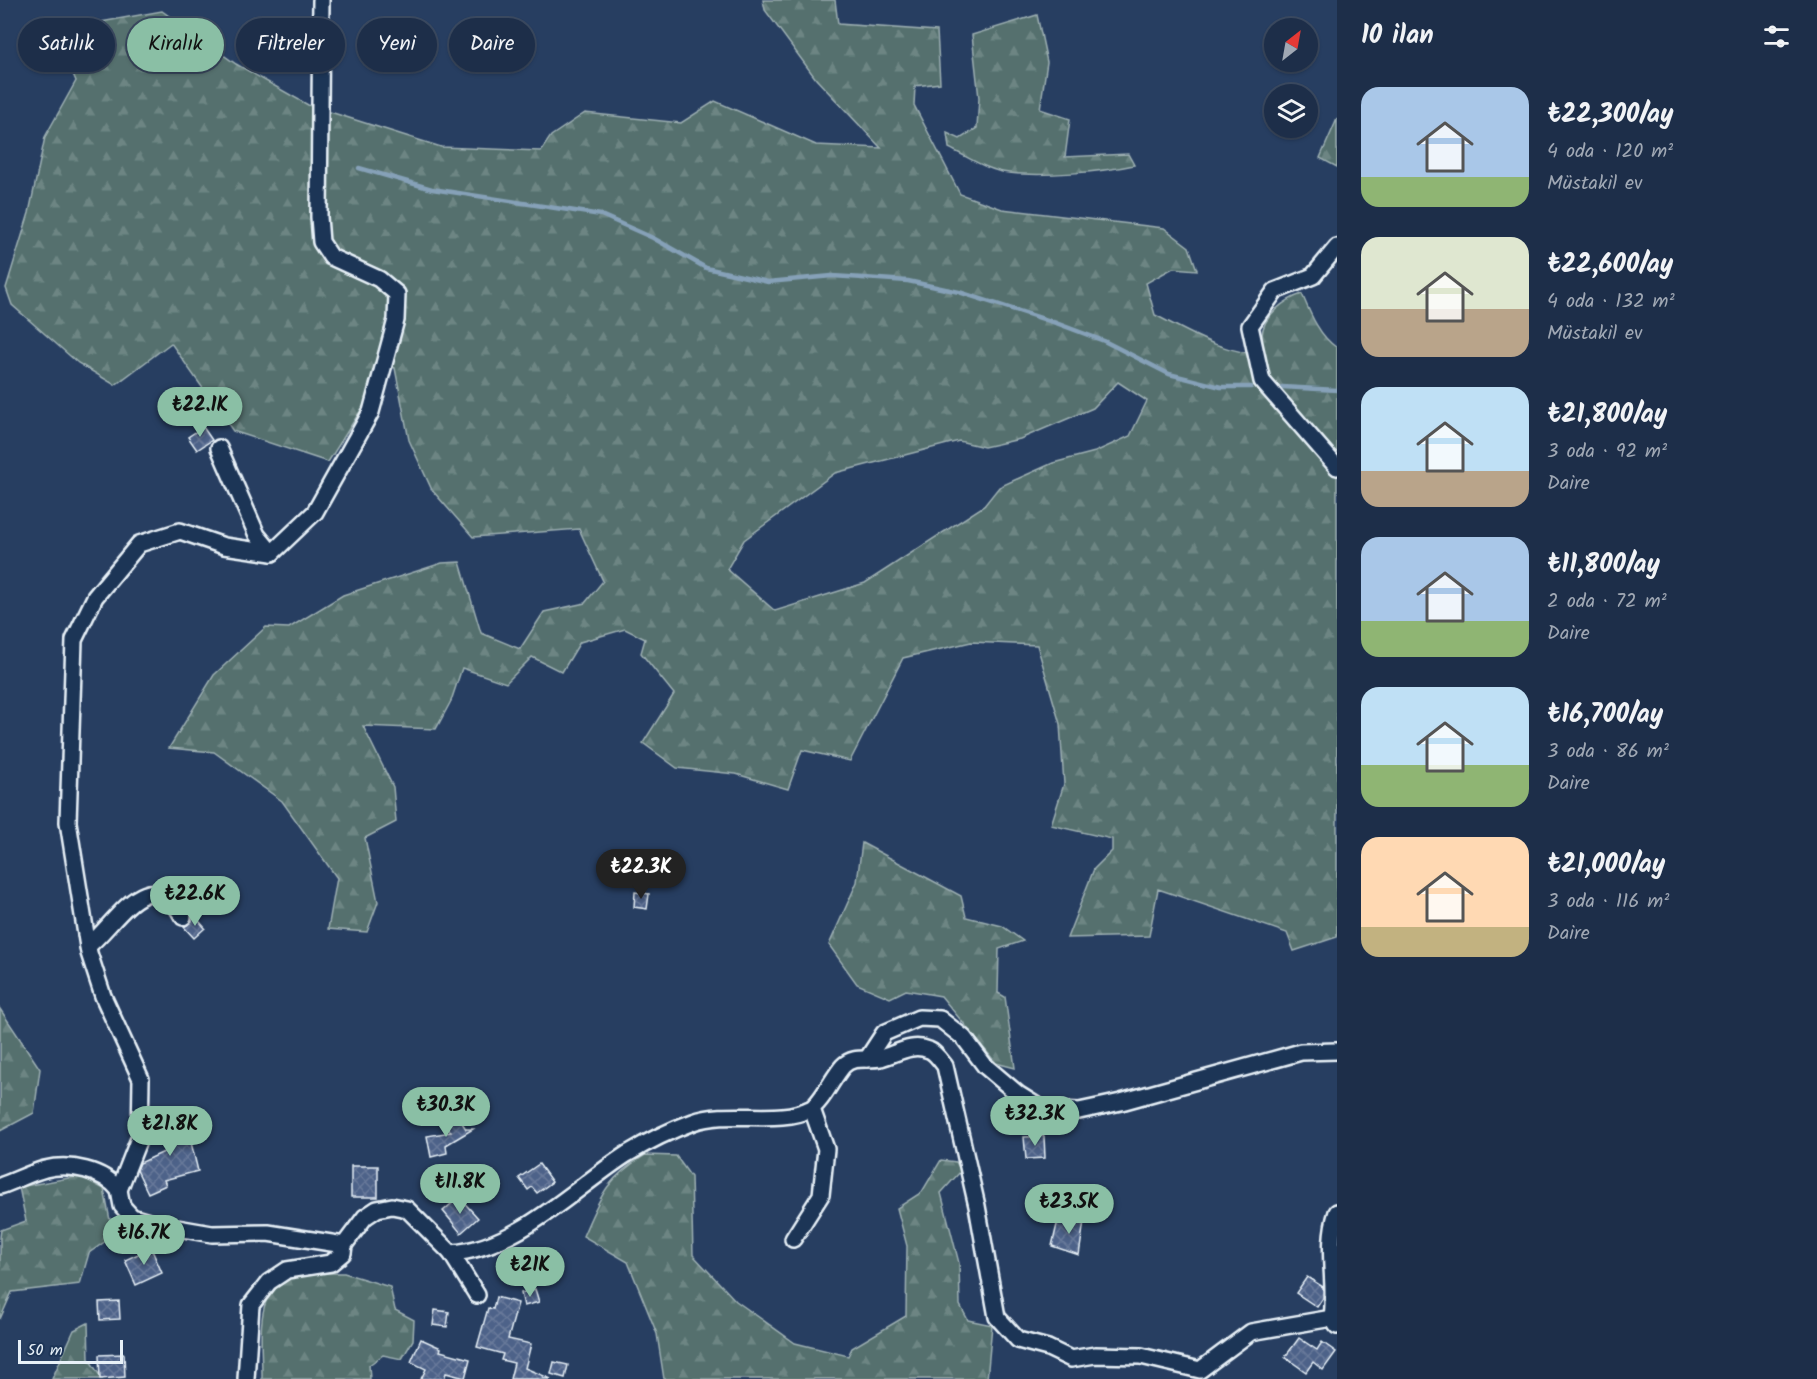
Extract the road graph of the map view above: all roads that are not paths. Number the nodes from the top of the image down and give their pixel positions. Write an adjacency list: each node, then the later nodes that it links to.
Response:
1 (321, 0): 5 (street)
2 (1337, 247): 4 (street)
3 (219, 448): 5 (street)
4 (1337, 467)
5 (272, 554): 7 (street)
6 (183, 917): 7 (street)
7 (88, 946): 12 (street)
8 (1337, 1051): 9 (street)
9 (867, 1059): 10 (street); 18 (street)
10 (812, 1109): 14 (street); 16 (street)
11 (0, 1186): 12 (street)
12 (119, 1190): 15 (street)
13 (1337, 1212): 18 (street)
14 (793, 1239)
15 (344, 1245): 16 (street); 19 (street)
16 (451, 1253): 17 (street)
17 (477, 1295)
18 (1334, 1322)
19 (246, 1379)

